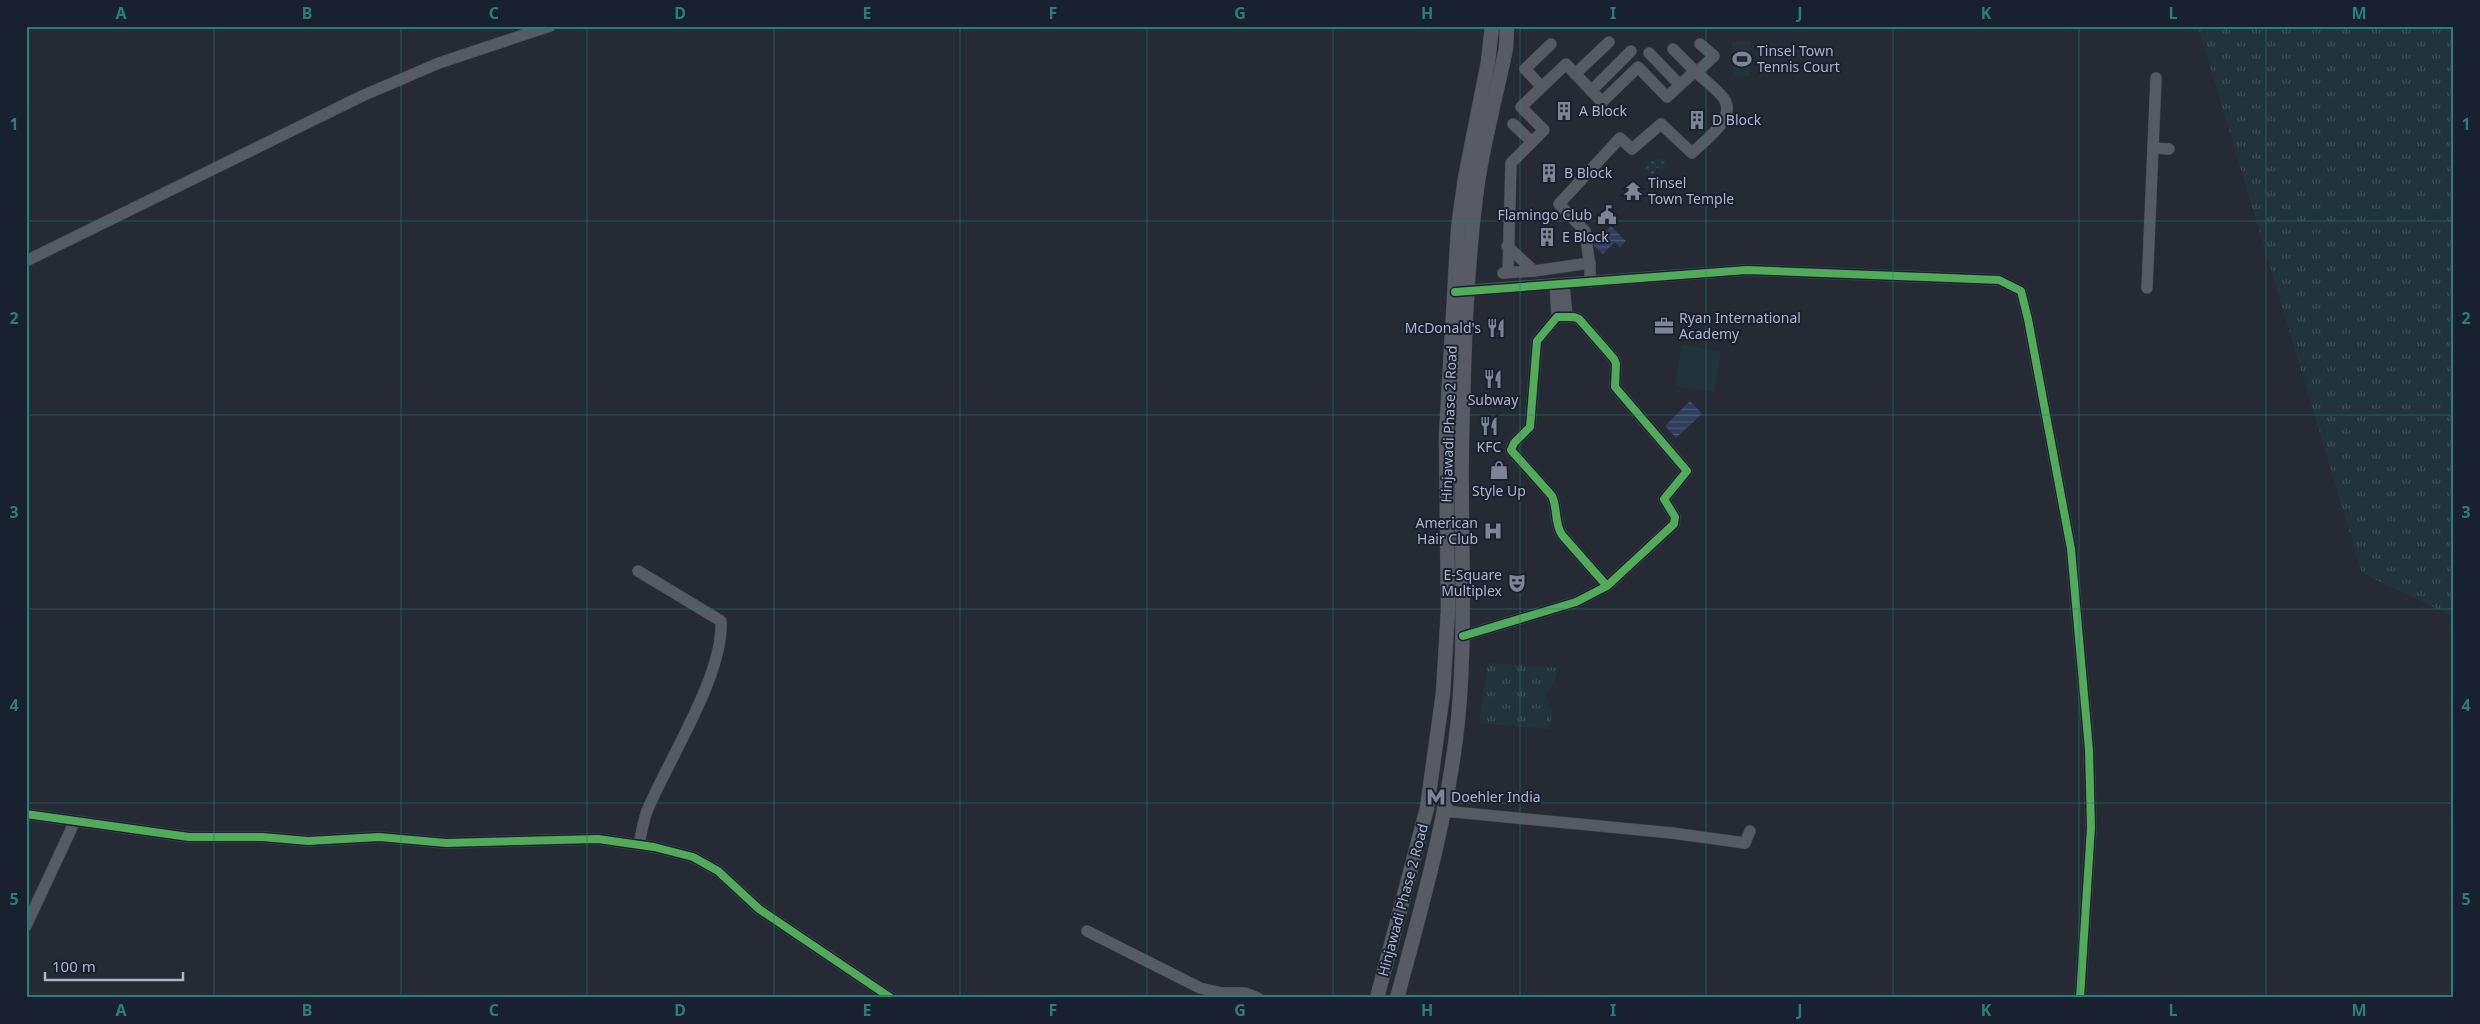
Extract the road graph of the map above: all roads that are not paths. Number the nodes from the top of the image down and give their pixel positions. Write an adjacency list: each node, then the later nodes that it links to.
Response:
1 (550, 26): 21 (street)
2 (1492, 26): 28 (main road, Hinjawadi Phase 2 Road)
3 (1507, 26): 27 (main road, Hinjawadi Phase 2 Road)
4 (1609, 42): 11 (street)
5 (1551, 44): 14 (street)
6 (1700, 44): 10 (street)
7 (1673, 49): 10 (street)
8 (1631, 51): 15 (street)
9 (1649, 54): 13 (street)
10 (1696, 72): 13 (street); 22 (street)
11 (1575, 74): 14 (street); 15 (street)
12 (2156, 78): 18 (street)
13 (1680, 85): 15 (street)
14 (1542, 86): 17 (street)
15 (1591, 90)
16 (1512, 124): 17 (street)
17 (1532, 142): 20 (street)
18 (2153, 148): 19 (street); 26 (street)
19 (2169, 149)
20 (1507, 246): 23 (street); 23 (street)
21 (26, 261)
22 (1590, 263): 23 (street); 24 (street)
23 (1534, 271)
24 (1590, 282): 25 (street); 45 (street)
25 (1559, 284): 27 (street); 29 (street)
26 (2147, 288)
27 (1469, 290): 28 (street); 32 (main road, Hinjawadi Phase 2 Road)
28 (1455, 292): 33 (main road, Hinjawadi Phase 2 Road)
29 (1562, 317): 31 (street); 31 (street)
30 (638, 570): 38 (street)
31 (1608, 586): 32 (street)
32 (1462, 636): 34 (main road, Hinjawadi Phase 2 Road)
33 (1426, 808): 34 (main road); 43 (main road, Hinjawadi Phase 2 Road)
34 (1444, 810): 37 (street); 44 (main road, Hinjawadi Phase 2 Road)
35 (26, 814): 36 (street)
36 (75, 821): 38 (street); 39 (street)
37 (1750, 830)
38 (639, 845): 41 (street)
39 (26, 926)
40 (1087, 931): 42 (street)
41 (892, 998)
42 (1258, 998)
43 (1377, 998)
44 (1397, 998)
45 (2080, 998)

